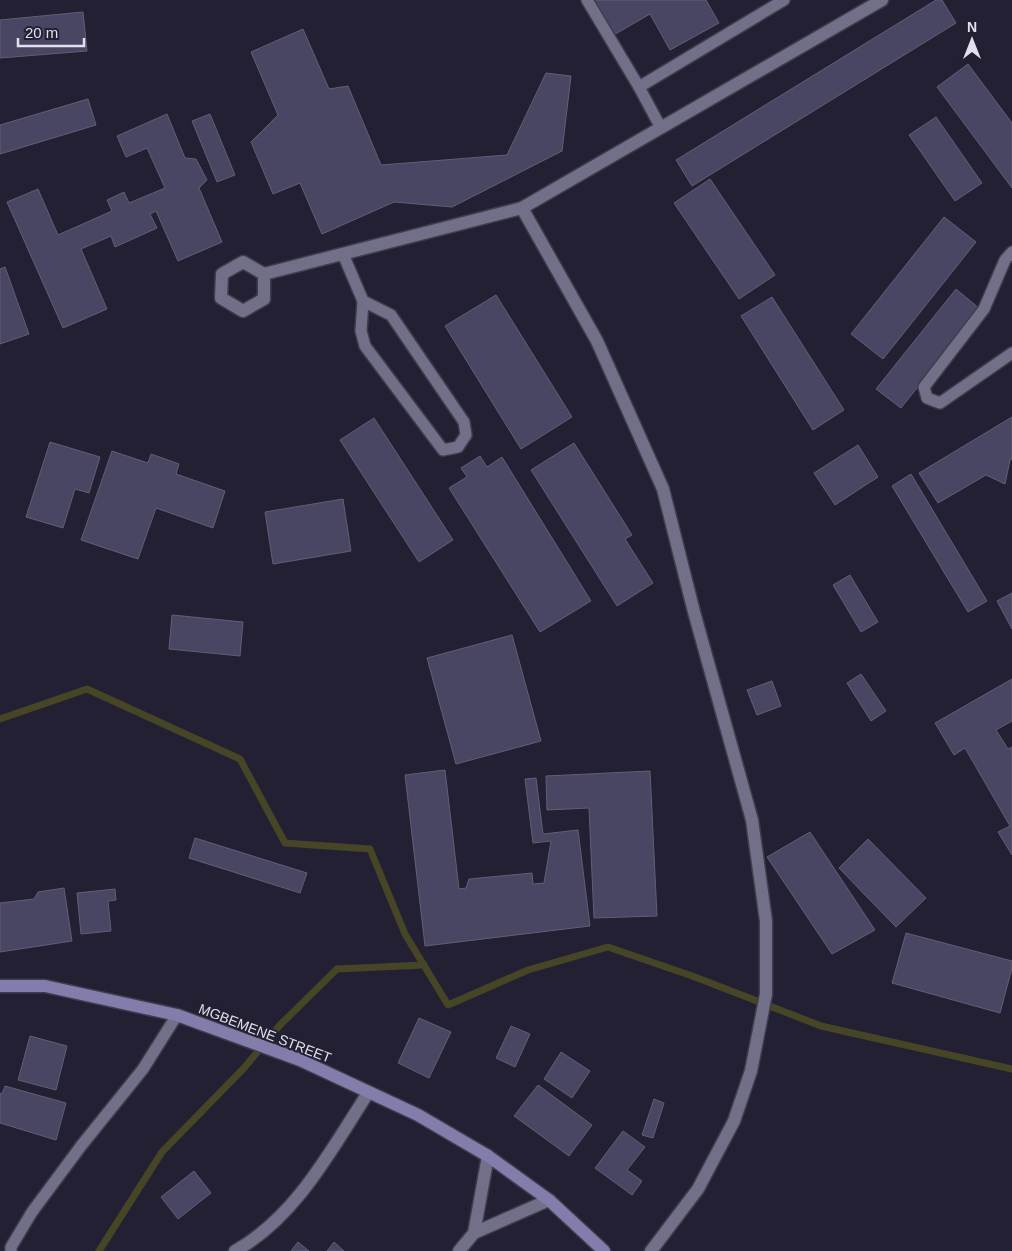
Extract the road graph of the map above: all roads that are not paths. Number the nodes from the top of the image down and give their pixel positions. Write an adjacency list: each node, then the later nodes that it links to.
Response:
1 (587, 0): 4 (lane)
2 (784, 0): 4 (lane)
3 (882, 0): 5 (street)
4 (639, 87): 5 (lane)
5 (661, 128): 6 (street)
6 (522, 208): 7 (street); 23 (street)
7 (343, 254): 10 (street); 11 (lane)
8 (1009, 256): 9 (lane); 12 (lane)
9 (1012, 270)
10 (264, 274)
11 (364, 302): 11 (lane)
12 (1012, 352)
13 (0, 986): 14 (main road, MGBEMENE STREET)
14 (177, 1015): 15 (main road, MGBEMENE STREET); 19 (lane)
15 (368, 1093): 16 (main road, MGBEMENE STREET); 20 (street)
16 (488, 1156): 17 (main road, MGBEMENE STREET); 18 (street)
17 (550, 1200): 18 (street); 22 (main road, MGBEMENE STREET)
18 (474, 1233): 21 (street)
19 (11, 1251)
20 (235, 1251)
21 (459, 1251)
22 (604, 1251)
23 (651, 1251)

